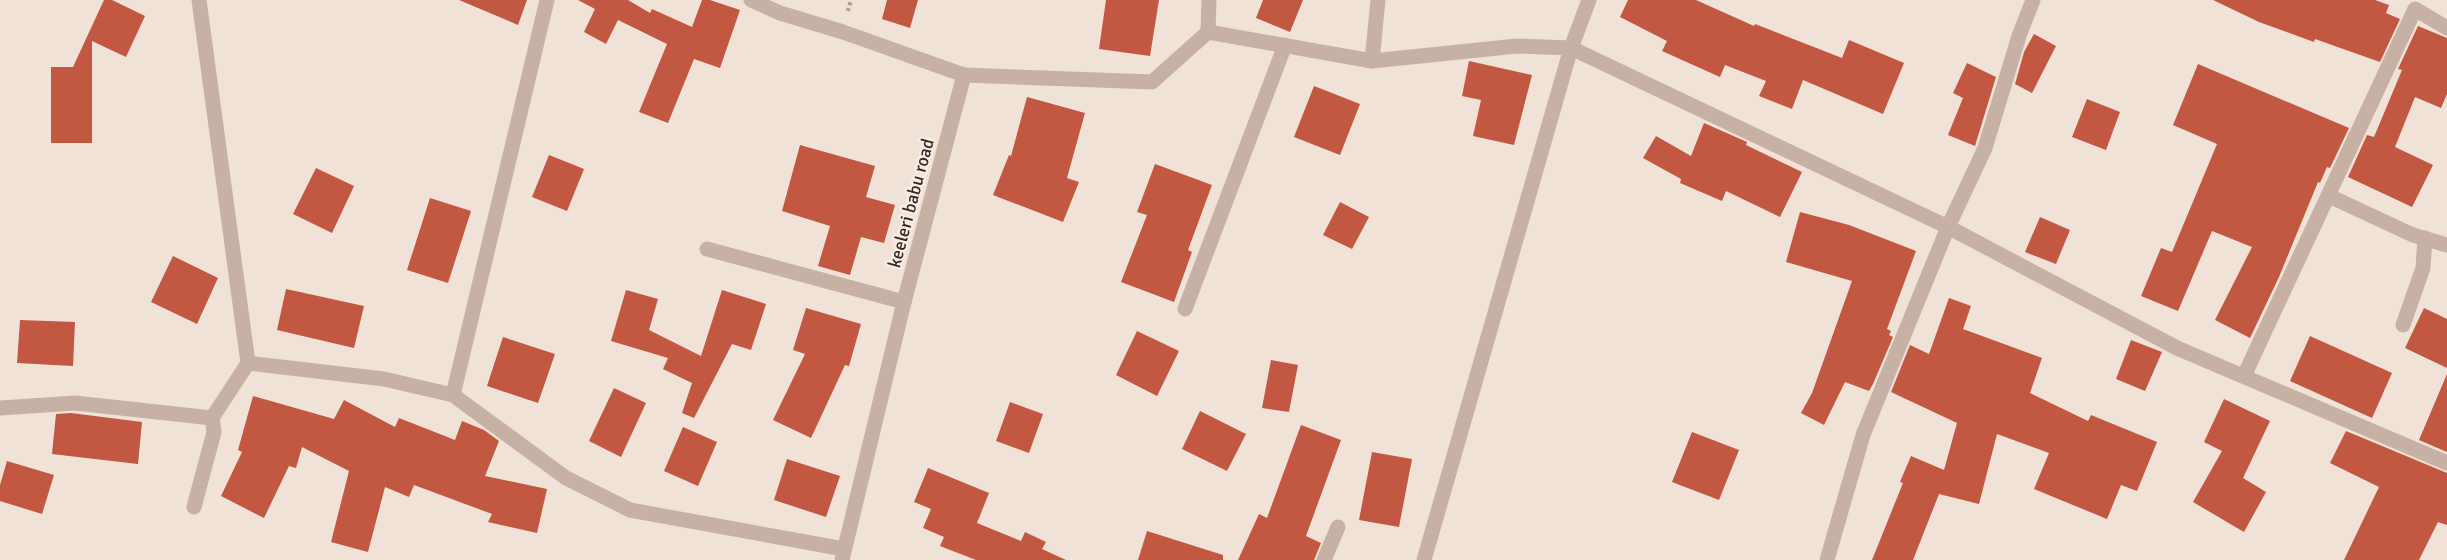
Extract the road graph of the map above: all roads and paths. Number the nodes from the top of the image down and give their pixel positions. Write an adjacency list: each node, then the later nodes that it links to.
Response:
1 (199, 0): 23 (street)
2 (547, 0): 25 (street)
3 (751, 0): 14 (street)
4 (1209, 0): 10 (street)
5 (1378, 0): 13 (street)
6 (1589, 0): 12 (street)
7 (2033, 0): 16 (street)
8 (2411, 5): 9 (street); 15 (street)
9 (2447, 28)
10 (1208, 32): 11 (street); 14 (street)
11 (1285, 45): 13 (street); 21 (street)
12 (1570, 48): 13 (street); 16 (street); 33 (street)
13 (1372, 61)
14 (964, 75): 20 (street, keeleri babu road)
15 (2329, 196): 17 (street); 24 (street)
16 (1948, 227): 24 (street); 34 (street)
17 (2425, 238): 18 (street); 22 (street)
18 (2447, 244)
19 (707, 249): 20 (street)
20 (904, 302): 31 (street, keeleri babu road)
21 (1185, 309)
22 (2403, 325)
23 (248, 363): 25 (street); 27 (street)
24 (2244, 376): 28 (street)
25 (453, 395): 31 (street)
26 (0, 408): 27 (street)
27 (212, 418): 29 (street)
28 (2447, 463)
29 (194, 507)
30 (1338, 527): 32 (street)
31 (843, 555)
32 (1324, 560)
33 (1424, 560)
34 (1827, 560)

